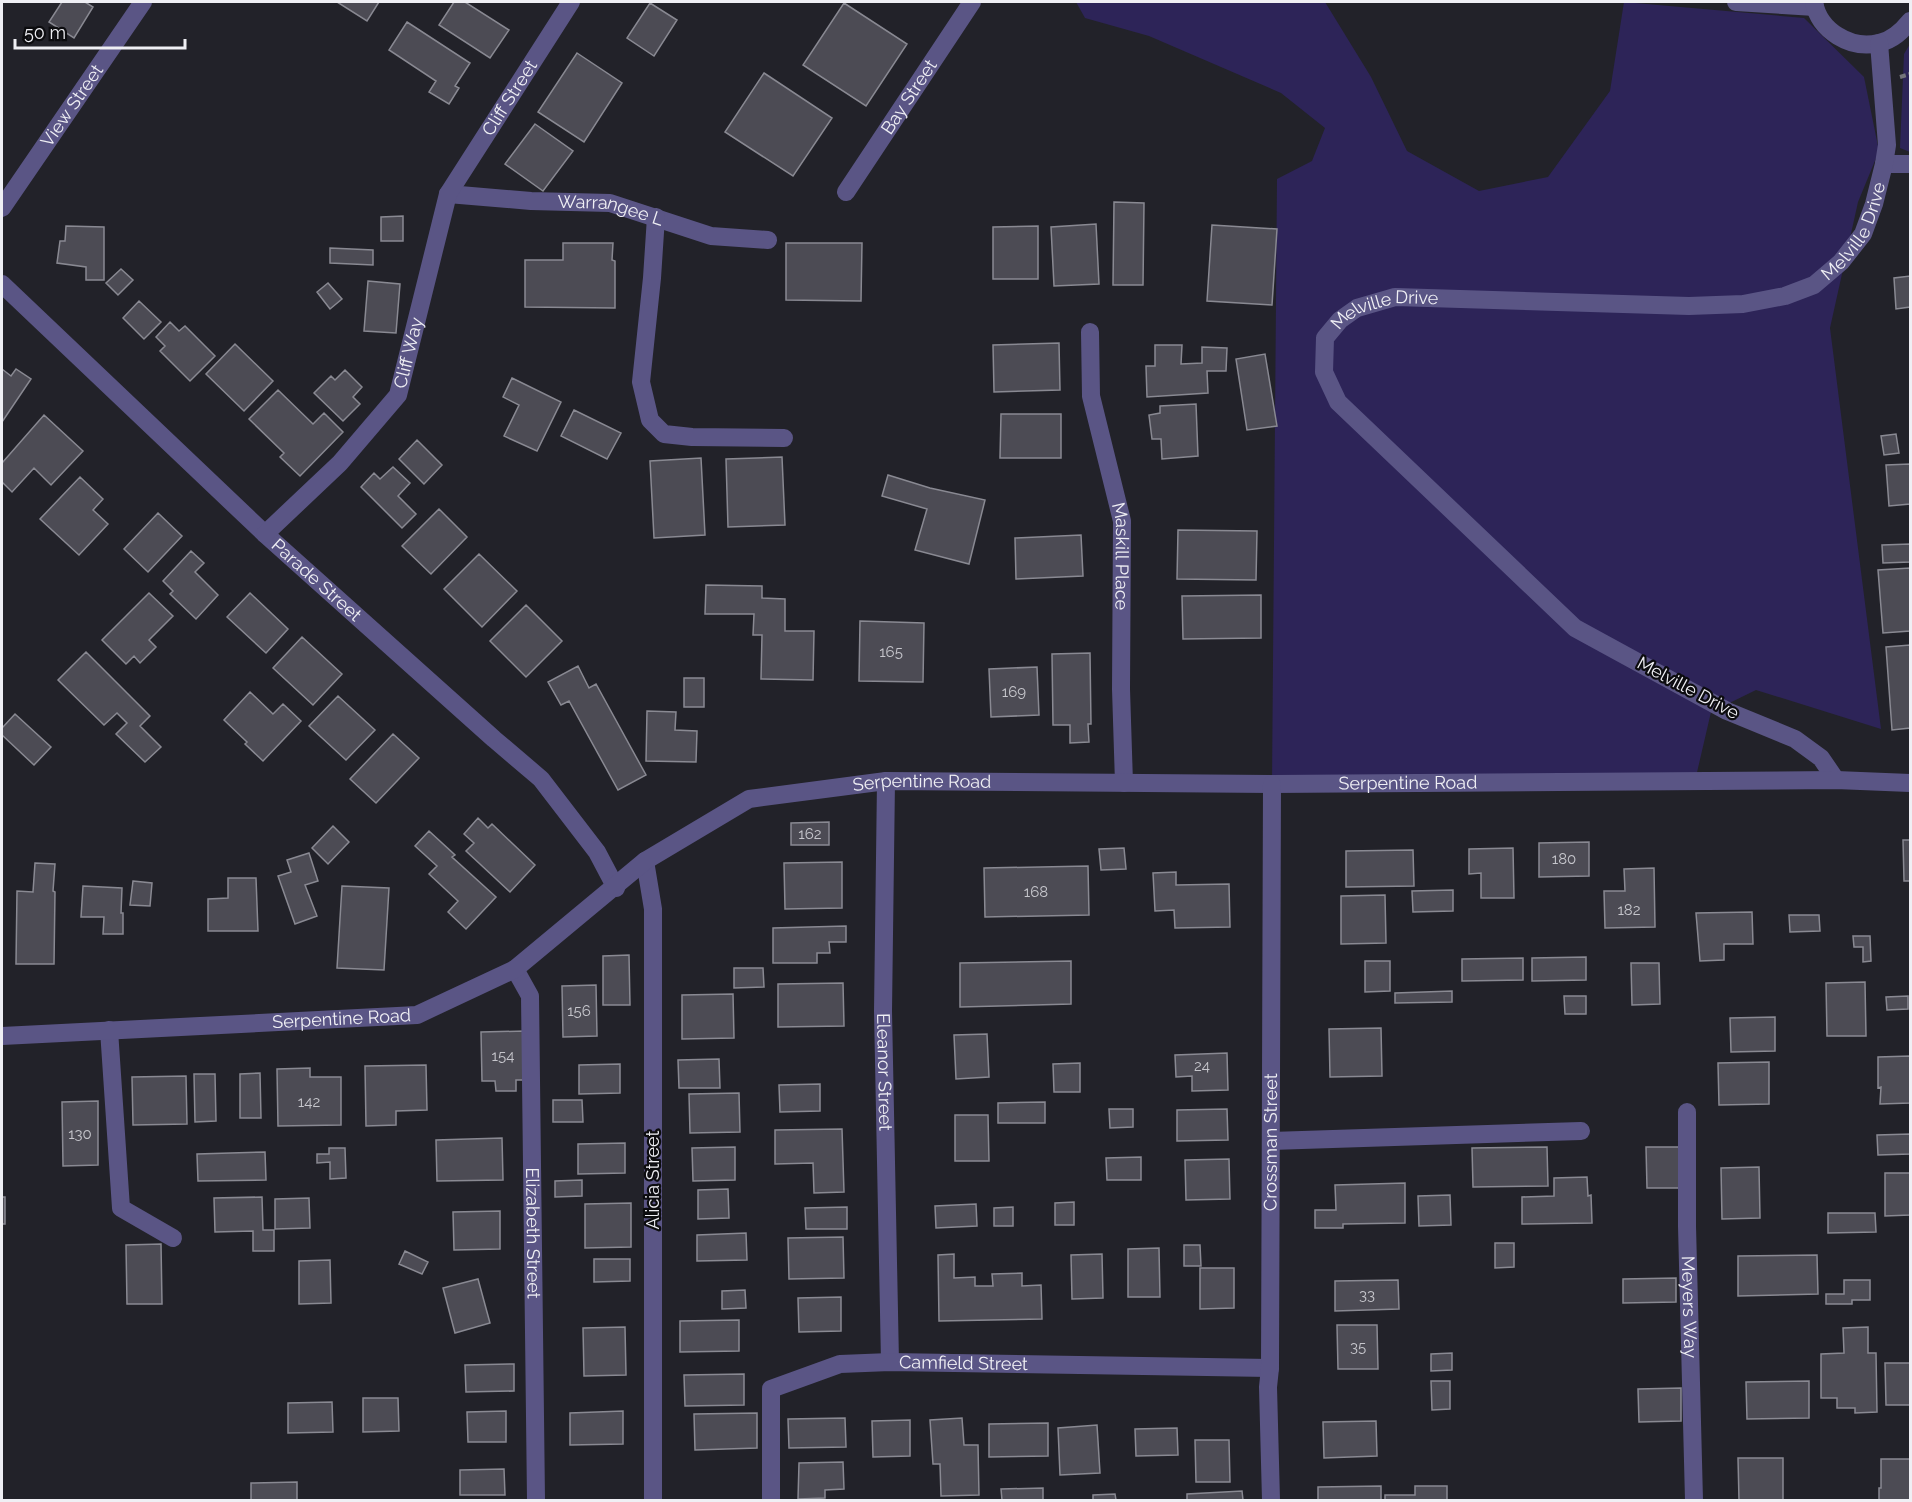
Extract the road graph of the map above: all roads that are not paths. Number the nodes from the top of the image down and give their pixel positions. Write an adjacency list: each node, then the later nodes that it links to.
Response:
1 (143, 2): 13 (street, View Street)
2 (571, 2): 12 (street, Cliff Street)
3 (972, 2): 11 (street, Bay Street)
4 (1736, 2): 5 (street)
5 (1748, 2): 6 (street)
6 (1815, 4): 8 (street)
7 (1911, 21): 8 (street)
8 (1880, 43): 9 (street, Melville Drive)
9 (1884, 164): 10 (street); 20 (street, Melville Drive)
10 (1911, 164)
11 (846, 192)
12 (448, 194): 14 (street, Warrangee L); 19 (street, Cliff Way)
13 (2, 208)
14 (656, 217): 15 (street, Warrangee L); 18 (street)
15 (768, 240)
16 (2, 284): 19 (street, Parade Street)
17 (1090, 332): 22 (street, Maskill Place)
18 (784, 438)
19 (265, 534): 26 (street, Parade Street)
20 (1836, 780): 23 (street, Serpentine Road); 24 (street, Serpentine Road)
21 (886, 781): 22 (street, Serpentine Road); 25 (street, Serpentine Road); 34 (street, Eleanor Street)
22 (1124, 783): 24 (street, Serpentine Road)
23 (1911, 783)
24 (1272, 784): 32 (street, Crossman Street)
25 (645, 861): 26 (street, Serpentine Road); 37 (street, Alicia Street)
26 (615, 888): 27 (street, Serpentine Road)
27 (515, 969): 28 (street, Serpentine Road); 36 (street, Elizabeth Street)
28 (109, 1030): 29 (street, Serpentine Road); 33 (street)
29 (2, 1036)
30 (1687, 1112): 40 (street, Meyers Way)
31 (1581, 1131): 32 (street)
32 (1271, 1141): 35 (street, Crossman Street)
33 (173, 1238)
34 (890, 1362): 35 (street, Camfield Street); 38 (street, Camfield Street)
35 (1270, 1368): 39 (street, Crossman Street)
36 (536, 1500)
37 (653, 1500)
38 (771, 1500)
39 (1271, 1500)
40 (1694, 1500)

